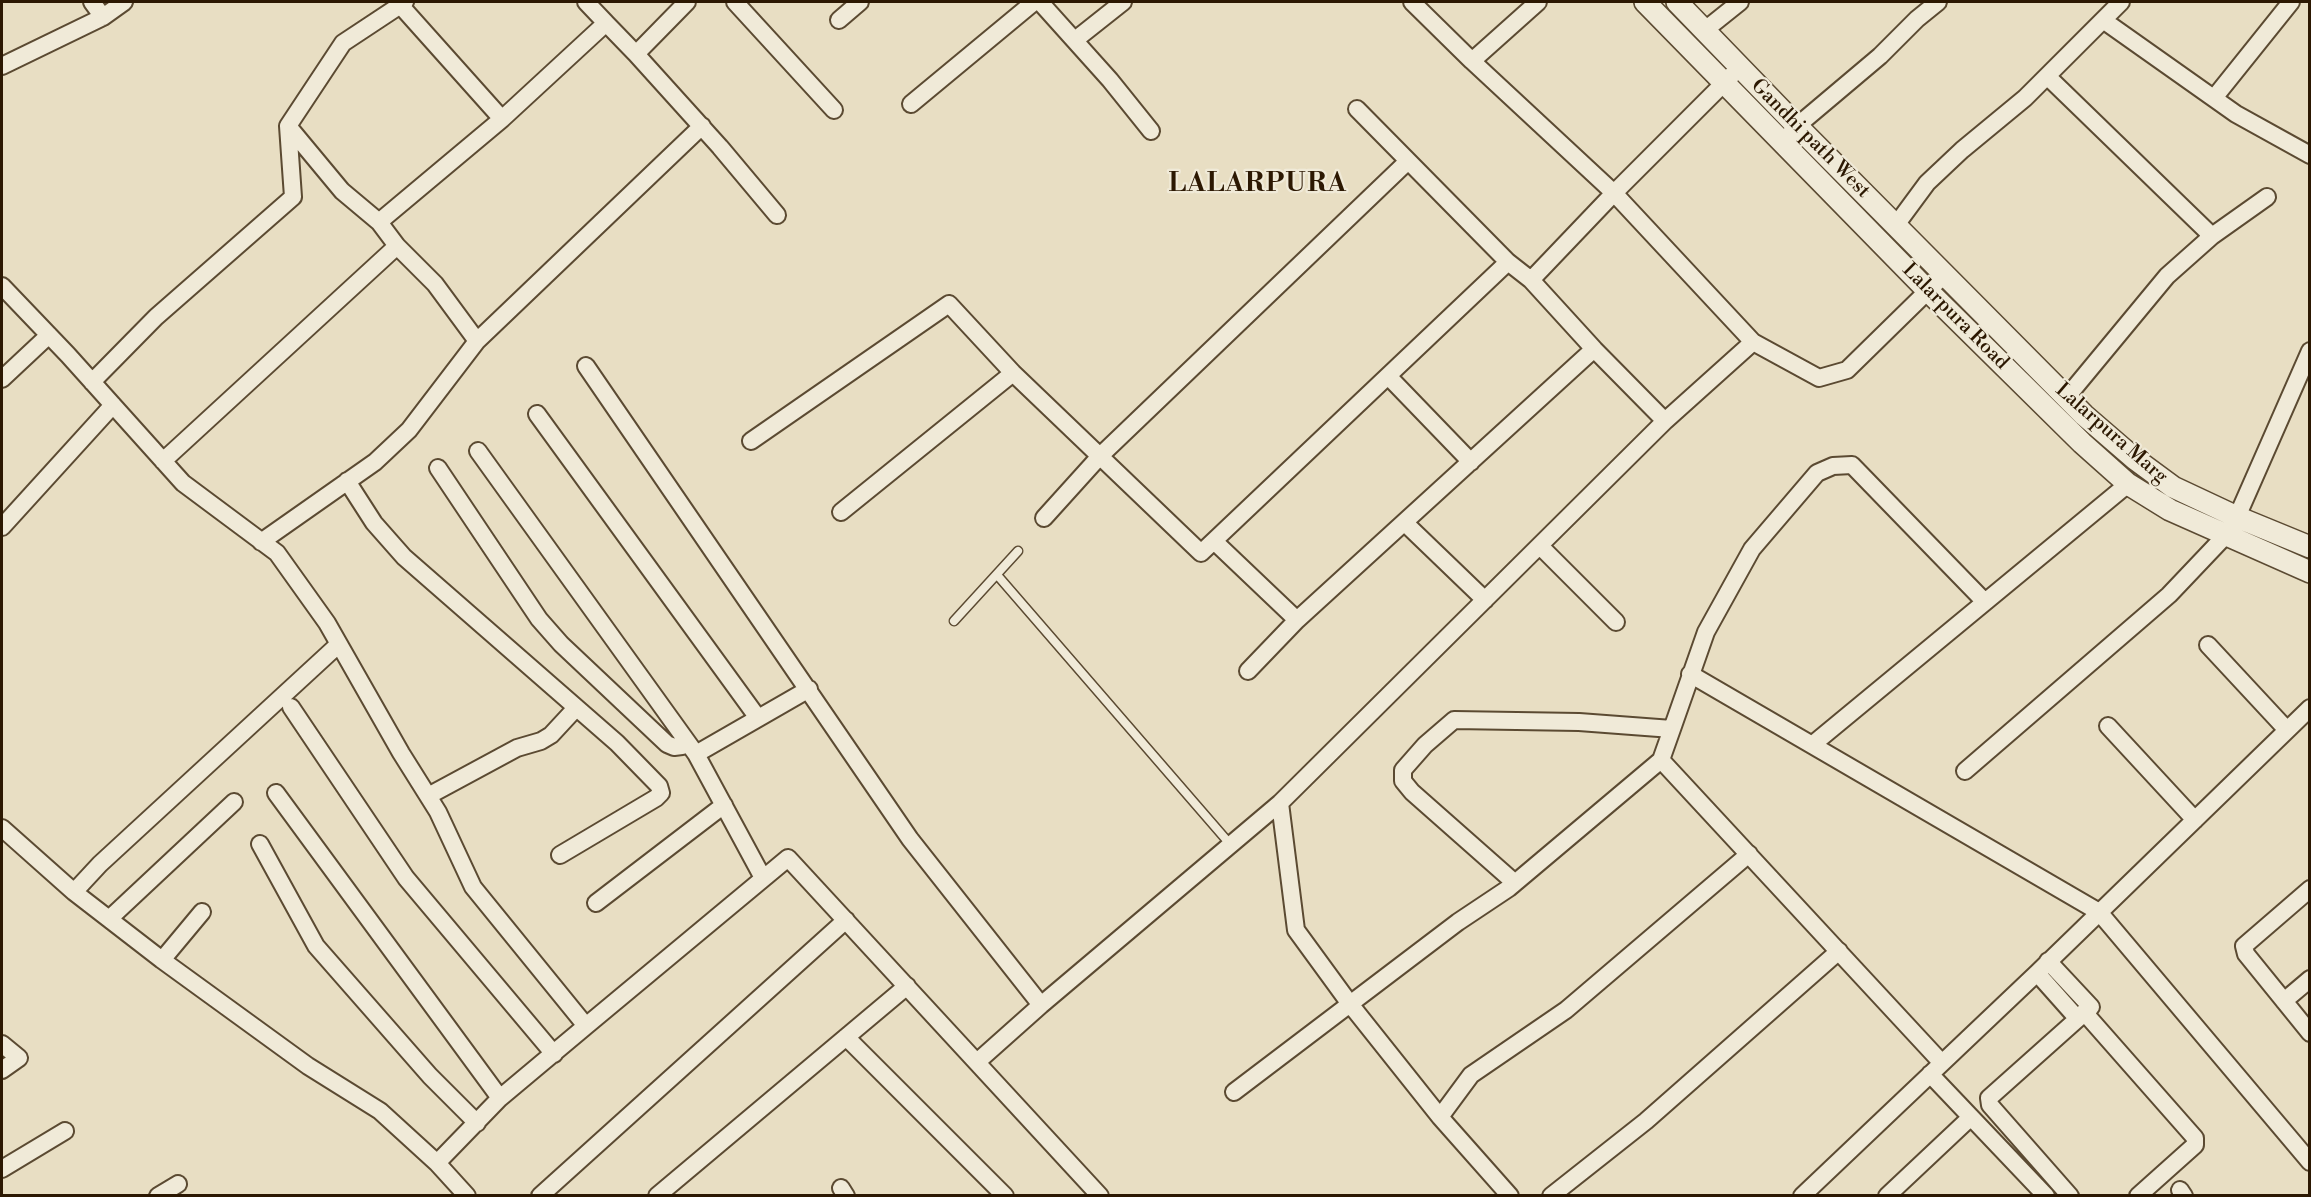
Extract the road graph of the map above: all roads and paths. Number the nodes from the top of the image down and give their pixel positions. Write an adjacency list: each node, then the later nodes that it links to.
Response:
1 (92, 2): 19 (street)
2 (124, 2): 19 (street)
3 (586, 2): 22 (street)
4 (687, 2): 25 (street)
5 (735, 2): 34 (street)
6 (860, 2): 20 (street)
7 (1034, 2): 32 (street)
8 (1040, 2): 24 (street)
9 (1123, 2): 24 (street)
10 (1412, 2): 26 (street)
11 (1538, 2): 26 (street)
12 (1645, 2): 30 (street, Lalarpura Road)
13 (1677, 2): 23 (street, Gandhi path West)
14 (1740, 2): 23 (street)
15 (1938, 2): 39 (street)
16 (2121, 2): 21 (street)
17 (2291, 2): 31 (street)
18 (403, 4): 35 (street); 36 (street)
19 (103, 18): 27 (street)
20 (839, 20)
21 (2103, 20): 29 (street); 31 (street)
22 (606, 23): 25 (street); 35 (street)
23 (1705, 30): 28 (street, Gandhi path West)
24 (1075, 40): 38 (street)
25 (636, 54): 37 (street)
26 (1472, 61): 42 (street)
27 (2, 66)
28 (1740, 67): 30 (street); 39 (street, Gandhi path West)
29 (2047, 76): 46 (street); 47 (street)
30 (1725, 82): 39 (street, Lalarpura Road); 42 (street)
31 (2214, 98): 40 (street)
32 (911, 104)
33 (1357, 109): 41 (street)
34 (834, 110)
35 (502, 119): 45 (street)
36 (288, 126): 45 (street); 63 (street)
37 (702, 126): 44 (street); 55 (street)
38 (1151, 131)
39 (1790, 134): 46 (street, Gandhi path West); 53 (street, Lalarpura Road)
40 (2310, 155)
41 (1408, 161): 49 (street); 70 (street)
42 (1614, 193): 51 (street); 56 (street)
43 (2267, 197): 47 (street)
44 (777, 215)
45 (379, 222): 48 (street)
46 (1896, 225): 50 (street, Gandhi path West)
47 (2212, 236): 64 (street)
48 (397, 246): 55 (street); 71 (street)
49 (1508, 262): 51 (street); 61 (street)
50 (1944, 275): 53 (street); 64 (street, Lalarpura Marg)
51 (1531, 280): 57 (street)
52 (2, 286): 54 (street)
53 (1928, 291): 56 (street); 75 (street, Lalarpura Road)
54 (49, 335): 62 (street); 63 (street)
55 (477, 341): 74 (street)
56 (1753, 342): 67 (street)
57 (1594, 349): 67 (street); 72 (street)
58 (2310, 351): 77 (street)
59 (586, 366): 98 (street)
60 (1013, 373): 68 (street); 70 (street); 76 (street)
61 (1388, 376): 72 (street); 82 (street)
62 (2, 379)
63 (92, 382): 65 (street)
64 (2066, 398): 77 (street, Lalarpura Marg)
65 (113, 405): 71 (street); 80 (street)
66 (537, 414): 102 (street)
67 (1665, 421): 84 (street)
68 (751, 441)
69 (478, 451): 107 (street)
70 (1100, 456): 78 (street); 82 (street)
71 (163, 461): 83 (street)
72 (1471, 462): 79 (street)
73 (438, 468): 107 (street)
74 (347, 481): 83 (street); 100 (street)
75 (2128, 484): 81 (street, Lalarpura Road); 90 (street)
76 (841, 512)
77 (2237, 517): 81 (street); 85 (street, Lalarpura Marg)
78 (1044, 518)
79 (1405, 523): 89 (street); 92 (street)
80 (2, 527)
81 (2225, 536): 87 (street, Lalarpura Road); 109 (street)
82 (1214, 541): 92 (street)
83 (261, 542): 94 (street)
84 (1540, 546): 89 (street); 93 (street)
85 (2310, 548)
86 (1018, 551): 88 (lane)
87 (2310, 572)
88 (998, 576): 91 (lane); 118 (lane)
89 (1485, 600): 113 (street)
90 (1985, 602): 97 (street); 106 (street)
91 (954, 621)
92 (1297, 621): 96 (street)
93 (1616, 622)
94 (339, 644): 111 (street); 124 (street)
95 (2208, 645): 105 (street)
96 (1248, 670)
97 (1690, 674): 104 (street); 106 (street)
98 (809, 689): 102 (street); 137 (street)
99 (291, 707): 143 (street)
100 (576, 708): 111 (street); 120 (street)
101 (2310, 708): 105 (street)
102 (758, 718): 107 (street)
103 (2108, 726): 115 (street)
104 (1672, 729): 108 (street); 122 (street)
105 (2287, 730): 115 (street)
106 (1812, 745): 127 (street)
107 (692, 748): 114 (street)
108 (1661, 760): 119 (street); 122 (street)
109 (1965, 771)
110 (276, 793): 148 (street)
111 (428, 796): 139 (street)
112 (234, 802): 128 (street)
113 (1280, 803): 118 (street); 136 (street)
114 (724, 805): 121 (street); 125 (street)
115 (2195, 820): 127 (street)
116 (2, 828): 124 (street)
117 (260, 844): 151 (street)
118 (1230, 844): 137 (street)
119 (1749, 854): 130 (street); 149 (street)
120 (560, 855)
121 (763, 878): 129 (street); 139 (street)
122 (1515, 883): 136 (street)
123 (2310, 889): 135 (street)
124 (74, 892): 128 (street)
125 (596, 903)
126 (202, 912): 131 (street)
127 (2099, 912): 132 (street); 153 (street)
128 (109, 919): 131 (street)
129 (846, 920): 134 (street); 161 (street)
130 (1839, 951): 145 (street); 165 (street)
131 (162, 960): 154 (street)
132 (2042, 966): 138 (street); 145 (street)
133 (2310, 979): 135 (street)
134 (907, 986): 141 (street); 144 (street)
135 (2284, 1001): 140 (street)
136 (1350, 1004): 147 (street); 149 (street)
137 (1041, 1005): 144 (street)
138 (2084, 1012): 168 (street); 169 (street)
139 (586, 1026): 143 (street)
140 (2310, 1033)
141 (846, 1037): 157 (street); 162 (street)
142 (2, 1044): 146 (street)
143 (554, 1054): 148 (street)
144 (977, 1062): 163 (street)
145 (1936, 1068): 150 (street); 158 (street)
146 (2, 1070)
147 (1234, 1092)
148 (500, 1098): 151 (street)
149 (1440, 1117): 164 (street)
150 (1971, 1117): 166 (street); 167 (street)
151 (477, 1123): 154 (street)
152 (65, 1131): 155 (street)
153 (2310, 1162)
154 (437, 1163): 160 (street)
155 (2, 1169)
156 (178, 1184): 159 (street)
157 (1002, 1195)
158 (1805, 1195)
159 (158, 1196)
160 (467, 1196)
161 (540, 1196)
162 (657, 1196)
163 (1100, 1196)
164 (1510, 1196)
165 (1551, 1196)
166 (1887, 1196)
167 (2046, 1196)
168 (2070, 1196)
169 (2138, 1196)

